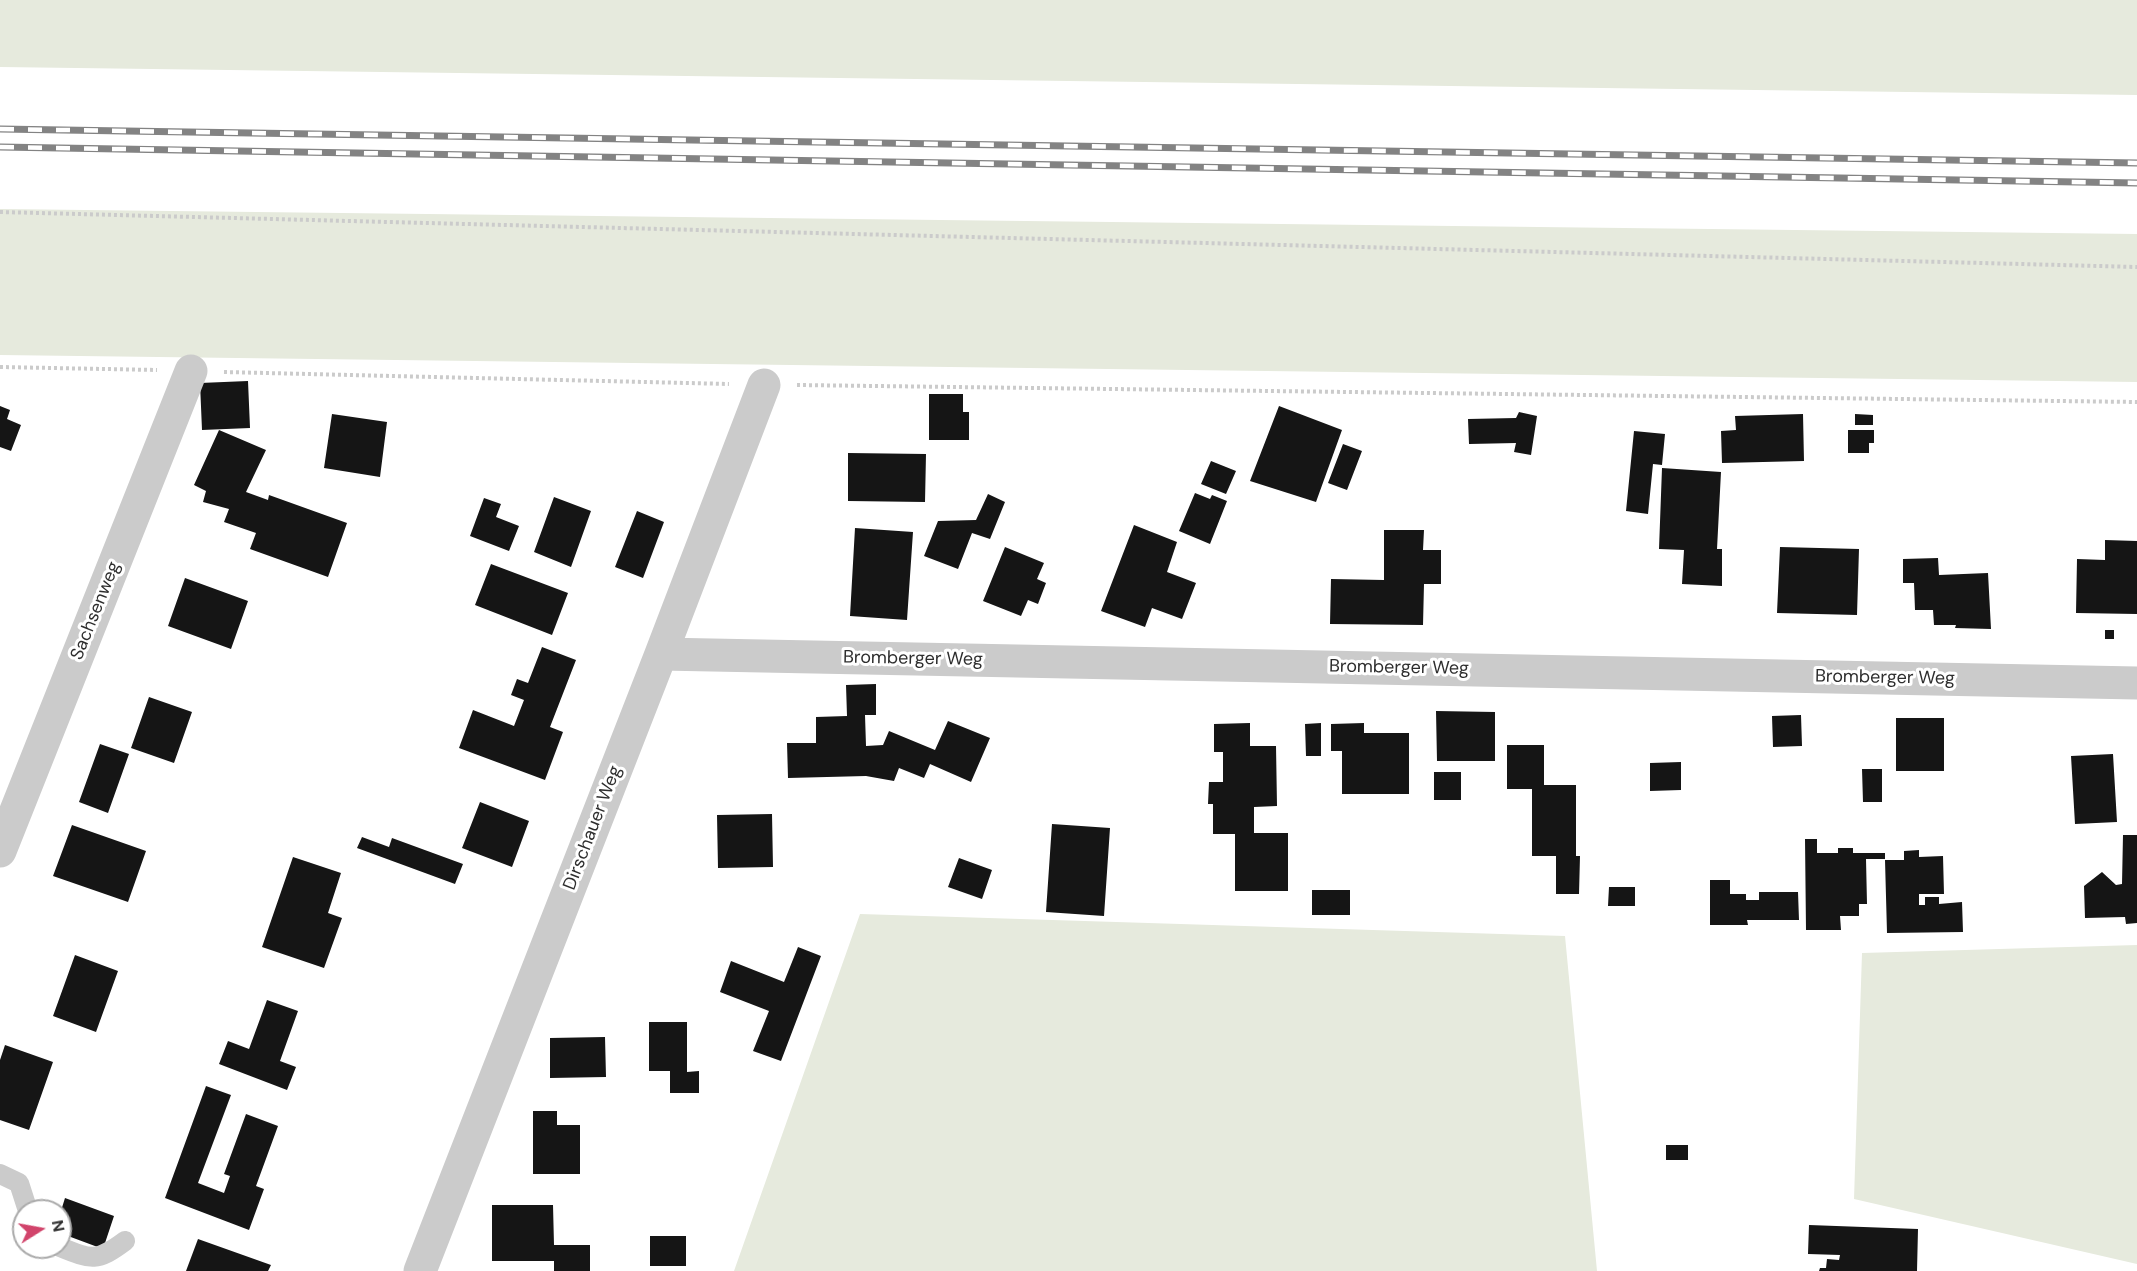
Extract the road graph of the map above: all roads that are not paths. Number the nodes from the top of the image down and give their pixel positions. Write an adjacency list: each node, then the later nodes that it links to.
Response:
1 (191, 371): 5 (street, Sachsenweg)
2 (764, 385): 3 (street, Dirschauer Weg)
3 (662, 654): 4 (street, Bromberger Weg); 10 (street, Dirschauer Weg)
4 (2137, 683)
5 (0, 851)
6 (0, 1174): 7 (lane)
7 (24, 1199)
8 (125, 1241): 9 (lane)
9 (72, 1252)
10 (420, 1271)

